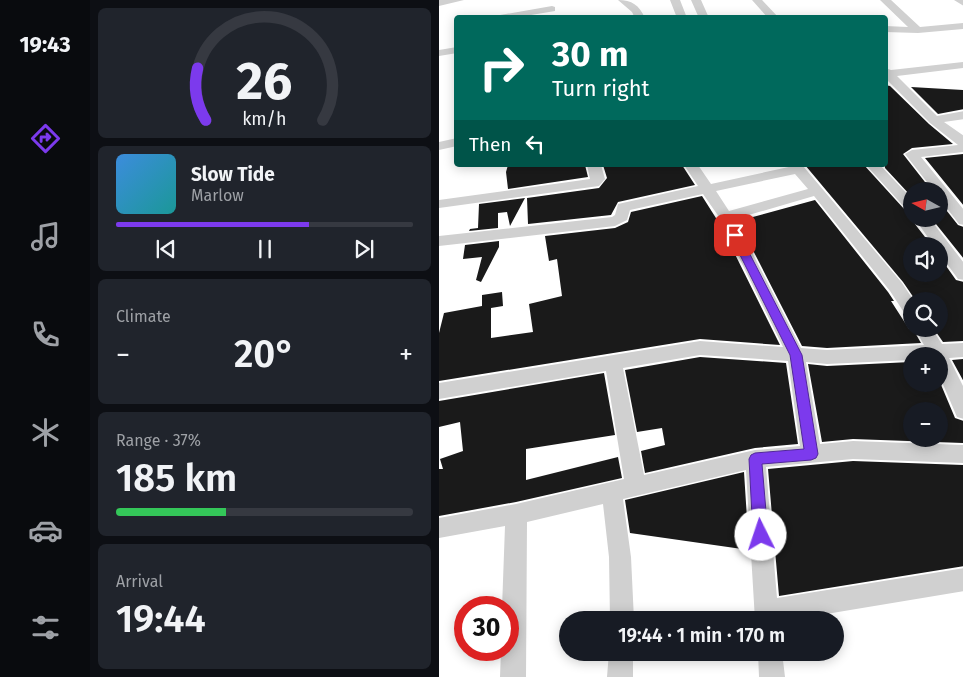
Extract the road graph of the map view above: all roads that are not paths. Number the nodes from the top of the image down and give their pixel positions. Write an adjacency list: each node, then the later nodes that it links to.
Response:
1 (459, 0): 8 (street)
2 (623, 0): 12 (street)
3 (675, 0): 13 (street)
4 (696, 0): 14 (street)
5 (757, 0): 15 (street)
6 (885, 0): 18 (street)
7 (959, 0): 9 (street)
8 (439, 3)
9 (963, 3)
10 (553, 9): 11 (street)
11 (519, 15)
12 (638, 15)
13 (681, 15)
14 (703, 15)
15 (771, 15)
16 (963, 26): 18 (street)
17 (888, 29): 18 (street)
18 (917, 30)
19 (454, 50): 20 (street)
20 (439, 53)
21 (963, 65): 22 (street)
22 (888, 73)
23 (888, 74): 25 (street)
24 (963, 115): 25 (street)
25 (934, 120): 27 (street)
26 (454, 143): 28 (street)
27 (963, 143)
28 (439, 146)
29 (963, 148): 37 (street)
30 (595, 167): 38 (street)
31 (692, 167): 34 (street)
32 (875, 167): 36 (street)
33 (751, 171): 34 (street); 35 (street)
34 (705, 188): 39 (street); 42 (street)
35 (817, 191): 39 (street); 44 (street)
36 (903, 197)
37 (957, 202): 40 (street)
38 (439, 204)
39 (726, 218): 48 (street)
40 (963, 220)
41 (929, 228): 43 (street)
42 (439, 241)
43 (963, 275)
44 (903, 298)
45 (963, 350): 46 (street)
46 (948, 351)
47 (903, 354): 48 (street)
48 (796, 355): 49 (street); 53 (street)
49 (613, 361): 51 (street); 56 (street)
50 (948, 376): 52 (street)
51 (439, 391)
52 (963, 411)
53 (811, 454): 54 (street); 55 (street)
54 (963, 454)
55 (755, 459): 56 (street); 62 (street)
56 (636, 486): 57 (street)
57 (612, 492): 58 (street); 61 (street)
58 (516, 514): 59 (street); 66 (street)
59 (439, 528)
60 (963, 579): 63 (street)
61 (622, 611)
62 (766, 611)
63 (793, 611)
64 (621, 661): 67 (street)
65 (771, 661): 68 (street)
66 (513, 677)
67 (620, 677)
68 (772, 677)

